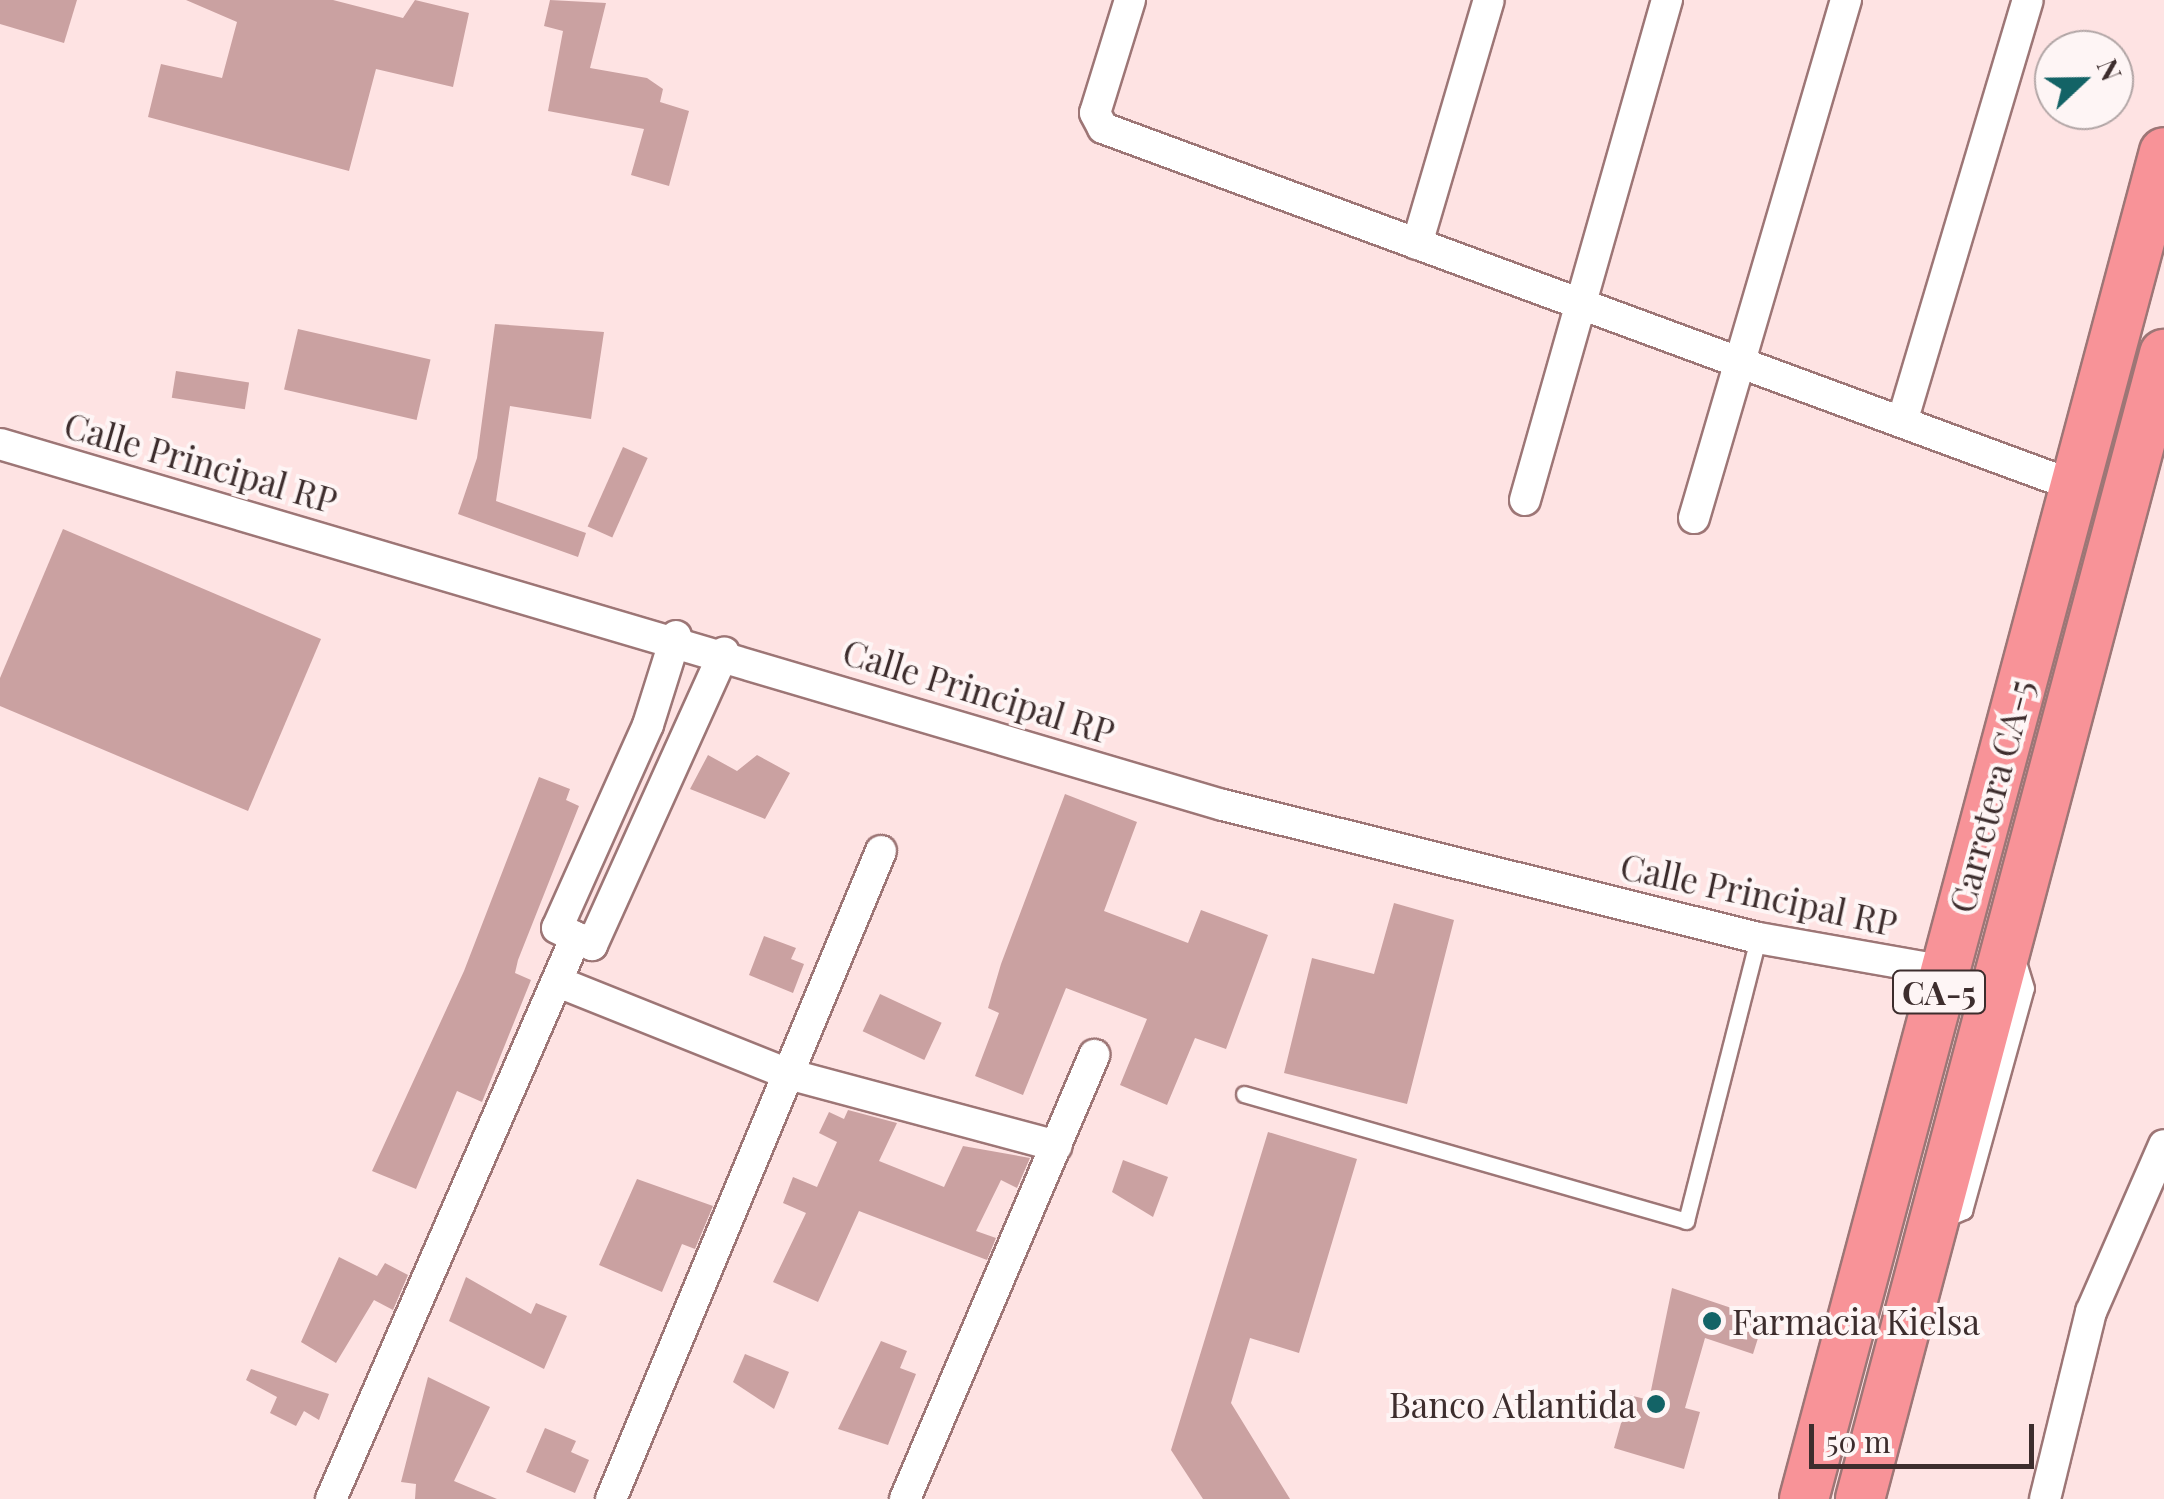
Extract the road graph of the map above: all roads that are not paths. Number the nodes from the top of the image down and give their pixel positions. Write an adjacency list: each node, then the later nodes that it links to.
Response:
1 (1130, 0): 8 (street)
2 (1489, 0): 8 (street)
3 (1667, 0): 9 (street)
4 (1846, 0): 11 (street)
5 (2028, 0): 12 (street)
6 (2164, 152): 7 (highway, Carretera CA-5 / CA-5)
7 (2141, 235): 14 (highway, Carretera CA-5 / CA-5); 17 (highway)
8 (1417, 244): 9 (street)
9 (1582, 304): 11 (street); 15 (street)
10 (2164, 354): 17 (highway, Carretera CA-5 / CA-5)
11 (1746, 365): 12 (street); 16 (street)
12 (1902, 422): 14 (street)
13 (0, 444): 18 (street, Calle Principal RP)
14 (2072, 485): 23 (highway, Carretera CA-5 / CA-5)
15 (1525, 500)
16 (1694, 518)
17 (2095, 598): 30 (highway, Carretera CA-5 / CA-5)
18 (676, 636): 19 (street, Calle Principal RP); 21 (street)
19 (724, 652): 21 (street); 22 (street, Calle Principal RP)
20 (880, 851): 26 (street)
21 (576, 937): 24 (street)
22 (1758, 938): 23 (street, Calle Principal RP); 27 (lane)
23 (1945, 971): 34 (highway, Carretera CA-5 / CA-5)
24 (558, 982): 26 (street); 31 (street)
25 (1094, 1055): 29 (street)
26 (788, 1074): 29 (street); 32 (street)
27 (1244, 1094)
28 (2164, 1145): 37 (street)
29 (1056, 1146): 33 (street)
30 (1932, 1224): 35 (highway, Carretera CA-5 / CA-5); 36 (highway)
31 (331, 1499)
32 (611, 1499)
33 (906, 1499)
34 (1804, 1499)
35 (1860, 1499)
36 (1882, 1499)
37 (2045, 1499)

